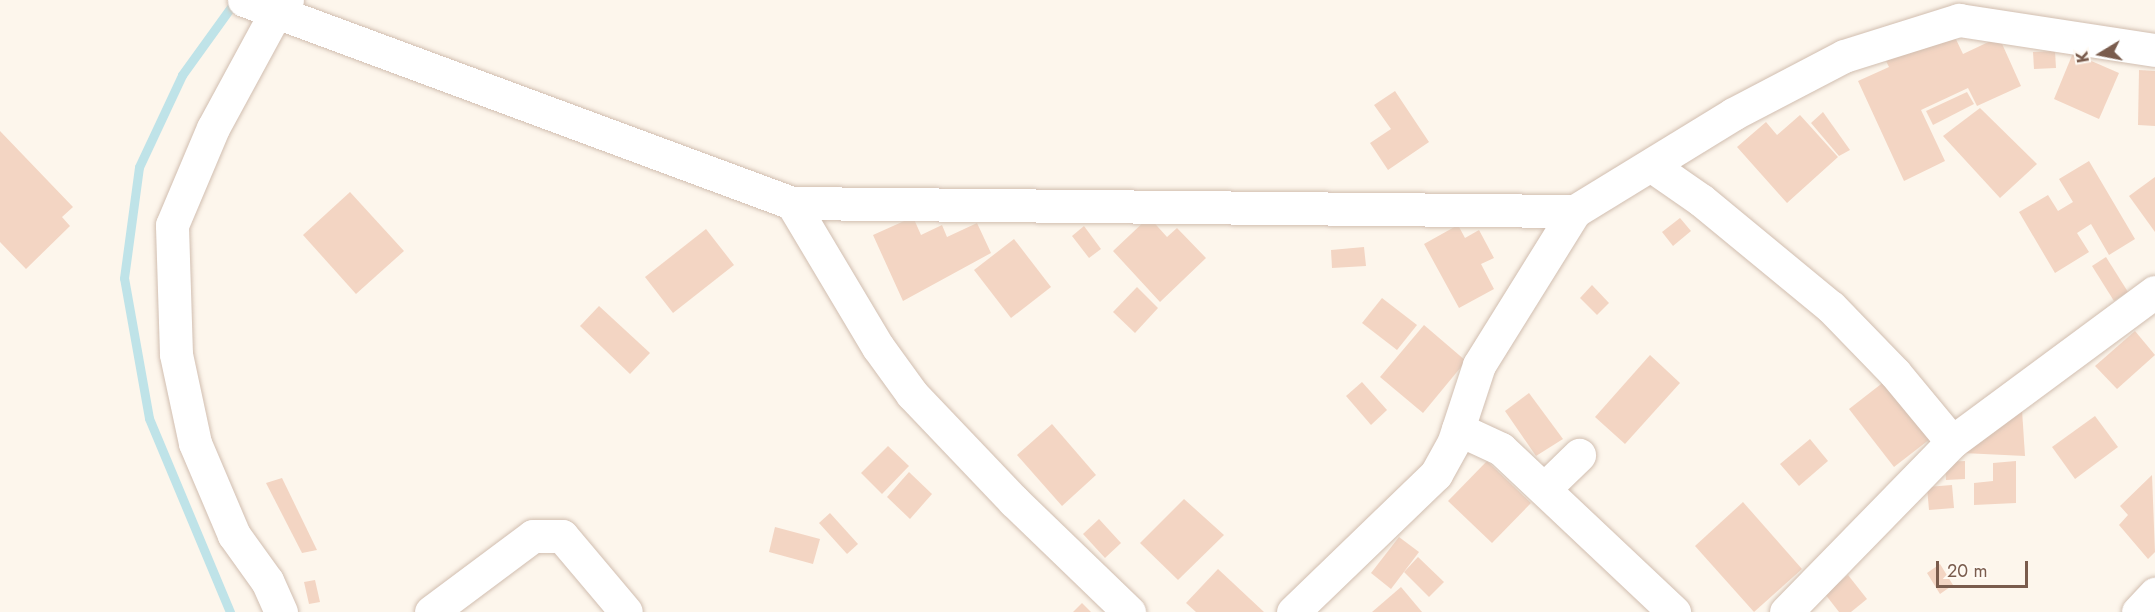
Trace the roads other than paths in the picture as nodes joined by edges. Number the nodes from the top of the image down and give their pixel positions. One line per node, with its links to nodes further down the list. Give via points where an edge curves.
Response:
1 (244, 0): 2 (street)
2 (282, 6): 5 (street); 13 (street, via 213,128 172,225 176,354 195,443 234,535 267,581)
3 (2155, 50): 4 (street, via 1959,20 1844,56 1733,114)
4 (1652, 166): 6 (street); 9 (street, via 1701,200 1831,308 1895,373)
5 (792, 203): 6 (street); 16 (street, via 878,347 912,394 1014,501)
6 (1575, 211): 8 (street, via 1479,365)
7 (2155, 292): 9 (street)
8 (1458, 429): 11 (street, via 1501,450); 17 (street, via 1436,474)
9 (1952, 442): 19 (street)
10 (1579, 455): 11 (street)
11 (1544, 489): 18 (street)
12 (2155, 594): 20 (street)
13 (281, 612)
14 (431, 612): 15 (street, via 533,536 562,536)
15 (626, 612)
16 (1129, 612)
17 (1293, 612)
18 (1674, 612)
19 (1786, 612)
20 (2138, 612)

